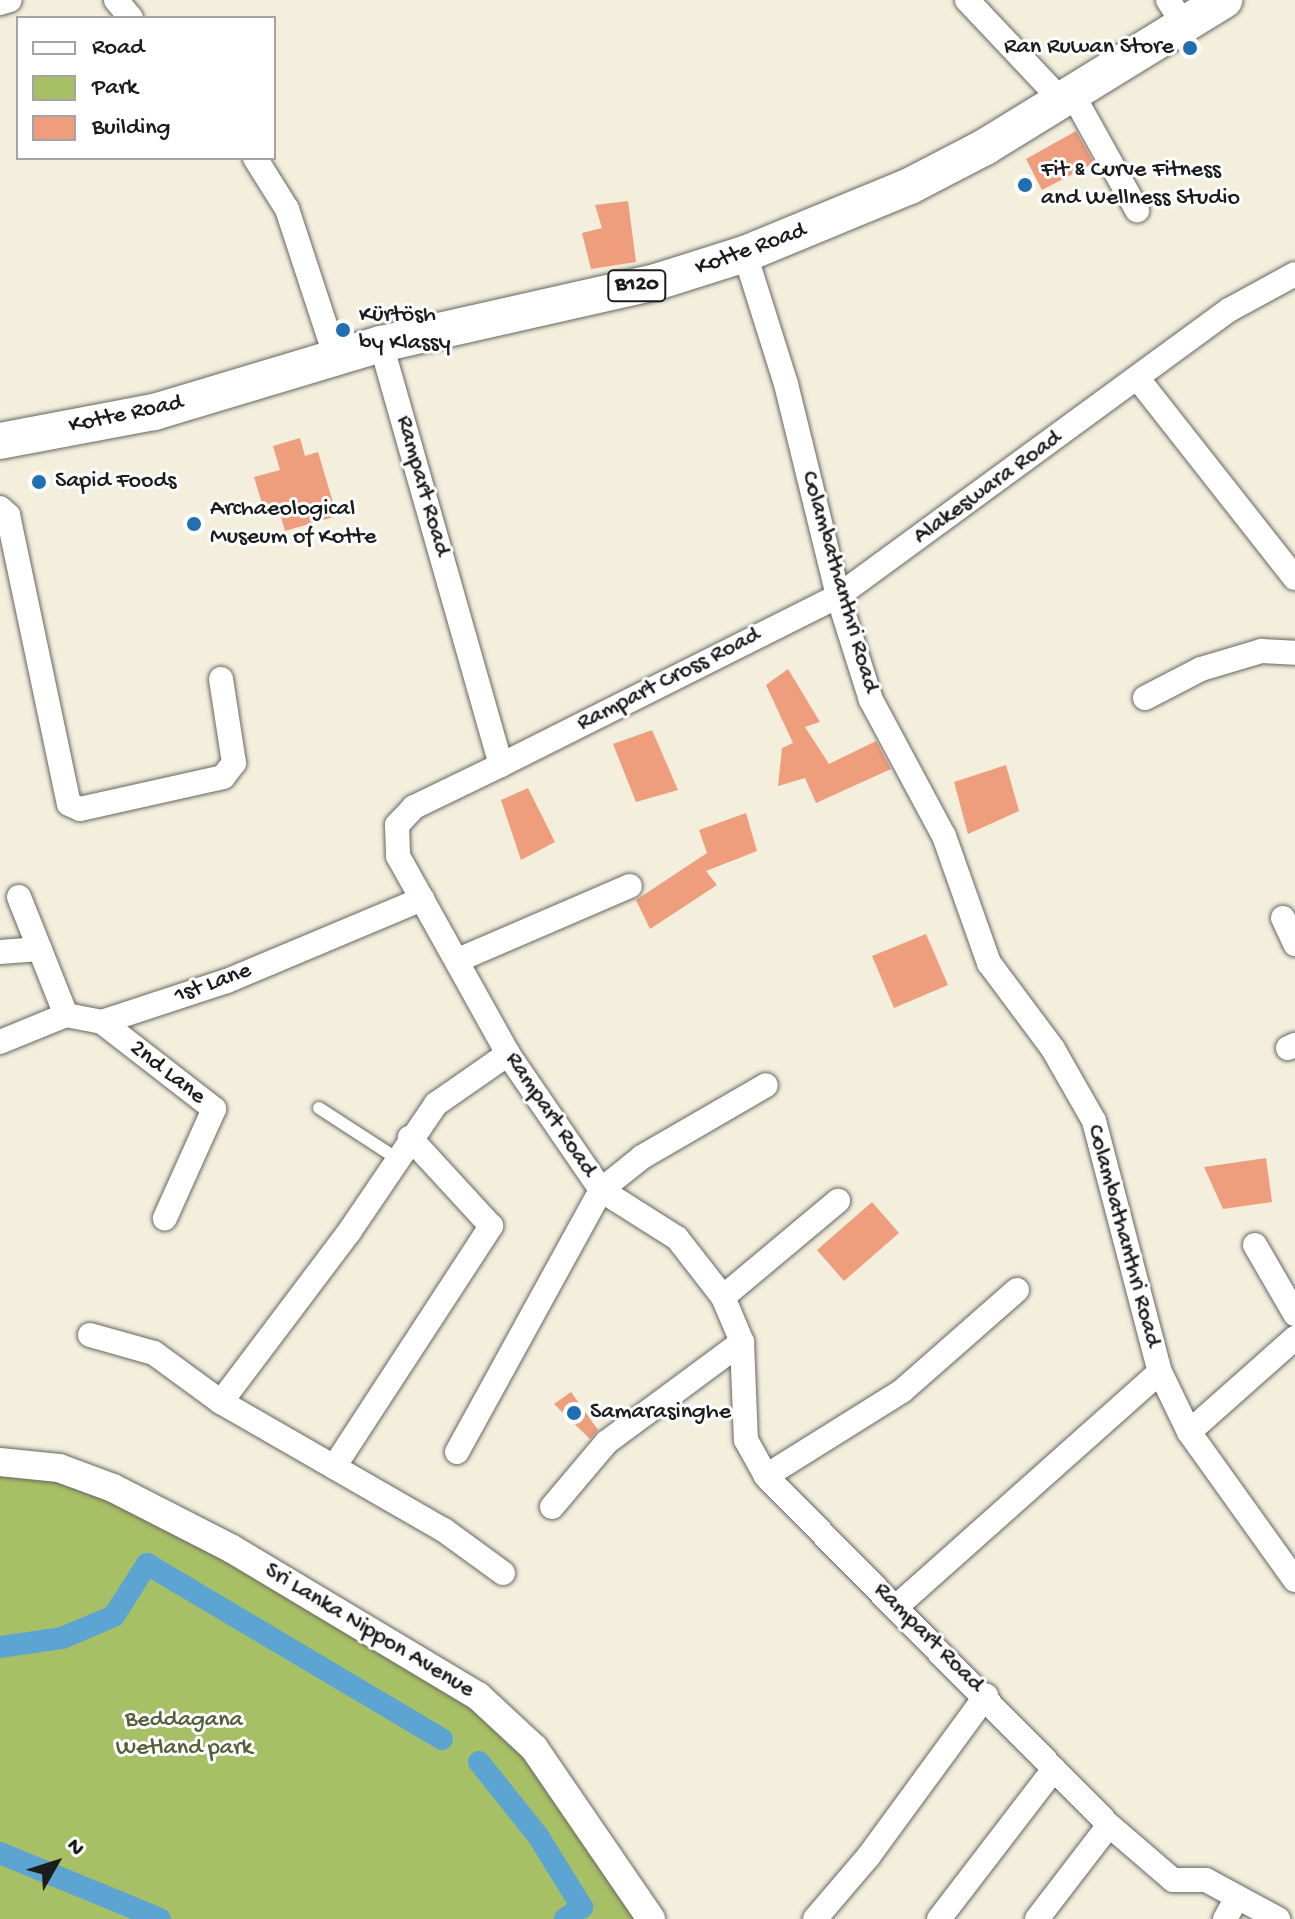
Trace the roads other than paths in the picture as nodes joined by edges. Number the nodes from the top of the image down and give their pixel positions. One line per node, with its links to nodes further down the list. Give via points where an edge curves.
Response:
1 (10, 0): 5 (street)
2 (116, 0): 7 (street)
3 (967, 0): 8 (street)
4 (1224, 0): 6 (main road, Kotte Road / B120)
5 (0, 3)
6 (1176, 12): 8 (main road, Kotte Road / B120)
7 (129, 16)
8 (1068, 98): 10 (street); 11 (main road, Kotte Road / B120, via 910,186)
9 (256, 160): 14 (street, via 287,209)
10 (1137, 210)
11 (745, 254): 13 (main road, Kotte Road / B120, via 656,282); 19 (street, Colambathanthri Road, via 786,384)
12 (1295, 274): 15 (street, Alakeswara Road, via 1229,310)
13 (381, 344): 14 (main road, Kotte Road / B120); 23 (street, Rampart Road)
14 (336, 358): 16 (main road, Kotte Road / B120, via 154,412)
15 (1139, 380): 18 (street); 19 (street, Alakeswara Road)
16 (0, 441)
17 (0, 508): 21 (street, via 8,515 69,804 80,809 223,777 234,763)
18 (1295, 578)
19 (838, 596): 23 (street, Rampart Cross Road); 50 (street, Colambathanthri Road, via 871,700 944,836 989,963 1053,1049 1094,1121)
20 (1295, 653): 22 (street, via 1261,651 1201,669)
21 (221, 679)
22 (1145, 698)
23 (501, 765): 26 (street, Rampart Road, via 414,807 397,825 398,856)
24 (630, 886): 31 (street)
25 (19, 897): 29 (street)
26 (422, 899): 31 (street, Rampart Road); 33 (street, 1st Lane, via 227,981)
27 (1283, 918): 28 (street)
28 (1295, 944)
29 (40, 949): 30 (street); 32 (street)
30 (0, 952)
31 (458, 960): 35 (street, Rampart Road)
32 (66, 1015): 33 (street, 1st Lane); 34 (street)
33 (102, 1022): 42 (street, 2nd Lane, via 214,1109)
34 (0, 1042)
35 (508, 1054): 38 (street, via 436,1104); 40 (street, Rampart Road)
36 (766, 1085): 40 (street, via 642,1157)
37 (319, 1108): 39 (lane)
38 (410, 1138): 39 (street); 55 (street, via 491,1226)
39 (396, 1158): 51 (street, via 349,1232)
40 (601, 1190): 45 (street, Rampart Road, via 677,1238); 53 (street)
41 (838, 1201): 45 (street)
42 (165, 1218)
43 (1255, 1245): 46 (street)
44 (1017, 1290): 56 (street, via 902,1391)
45 (723, 1297): 49 (street, Rampart Road)
46 (1295, 1314)
47 (90, 1335): 51 (street, via 154,1353)
48 (1295, 1338): 52 (street)
49 (742, 1342): 56 (street, Rampart Road, via 746,1440); 57 (street, via 607,1442)
50 (1160, 1372): 52 (street, Colambathanthri Road); 60 (street)
51 (221, 1402): 55 (street)
52 (1189, 1432): 59 (street, Colambathanthri Road)
53 (457, 1452)
54 (0, 1462): 65 (street, Sri Lanka Nippon Avenue, via 59,1468 113,1488 232,1549 478,1696 534,1748)
55 (334, 1467): 58 (street, via 444,1530)
56 (766, 1476): 60 (street, Rampart Road)
57 (552, 1507)
58 (503, 1573)
59 (1295, 1580)
60 (896, 1607): 61 (street, Rampart Road)
61 (986, 1696): 62 (street, Rampart Road); 66 (street, via 868,1857)
62 (1054, 1769): 63 (street, Rampart Road); 67 (street)
63 (1109, 1825): 64 (street, Rampart Road, via 1173,1880 1206,1880); 68 (street)
64 (1237, 1897): 69 (street); 70 (street, Rampart Road)
65 (651, 1919)
66 (815, 1919)
67 (939, 1919)
68 (1037, 1919)
69 (1225, 1919)
70 (1278, 1919)

